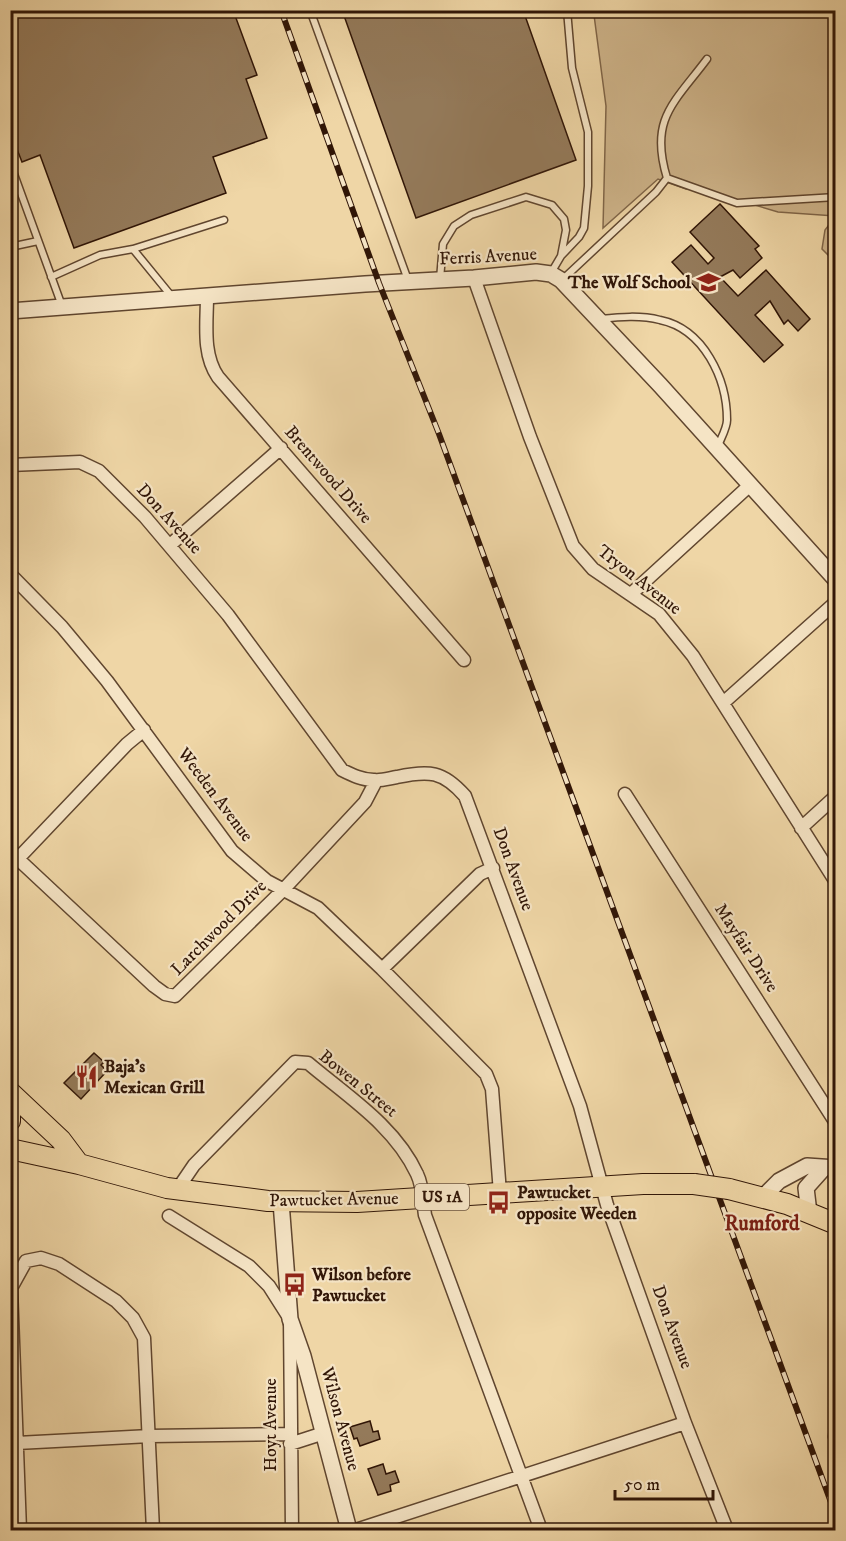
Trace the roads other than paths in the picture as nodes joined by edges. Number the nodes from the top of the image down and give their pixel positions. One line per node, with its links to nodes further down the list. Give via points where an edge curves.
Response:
1 (310, 10): 16 (lane)
2 (567, 10): 11 (lane, via 572,68 588,132 589,175 584,228)
3 (707, 59): 5 (lane, via 664,117 660,143)
4 (10, 163): 8 (lane)
5 (667, 178): 6 (lane, via 736,203); 13 (lane, via 656,192)
6 (836, 197)
7 (224, 220): 10 (lane)
8 (38, 241): 9 (lane); 12 (lane)
9 (10, 247)
10 (133, 249): 12 (lane, via 100,255); 18 (lane)
11 (561, 256): 13 (lane); 15 (lane, via 566,230 559,211 543,201 519,198 471,215 454,226 443,244)
12 (51, 277): 19 (lane)
13 (556, 277): 14 (street, Ferris Avenue, via 536,272); 21 (street)
14 (474, 278): 15 (street, Ferris Avenue); 29 (street, Tryon Avenue, via 573,546 593,569)
15 (440, 280): 16 (street, Ferris Avenue)
16 (408, 281): 17 (street, Ferris Avenue)
17 (207, 296): 18 (street, Ferris Avenue); 22 (street, Brentwood Drive, via 210,365)
18 (173, 298): 19 (street, Ferris Avenue)
19 (62, 307): 20 (street, Ferris Avenue)
20 (10, 311)
21 (598, 319): 23 (street); 23 (lane, via 632,316 662,320 688,334 708,352 723,385 727,422)
22 (281, 448): 26 (street); 31 (street, Brentwood Drive)
23 (717, 449): 25 (street)
24 (10, 465): 26 (street, Don Avenue, via 89,465 146,517)
25 (749, 486): 28 (street); 29 (street)
26 (170, 545): 34 (street, Don Avenue, via 228,615 331,758 357,778)
27 (10, 574): 33 (street, Weeden Avenue, via 62,627)
28 (836, 580)
29 (631, 594): 32 (street, Tryon Avenue, via 673,629)
30 (836, 602): 32 (street)
31 (464, 660)
32 (723, 703): 37 (street, Tryon Avenue)
33 (144, 730): 38 (street); 41 (street, Weeden Avenue, via 232,851)
34 (376, 781): 39 (street, Don Avenue, via 420,772 440,775 455,784 473,812); 41 (street, Larchwood Drive, via 365,802)
35 (625, 794): 46 (street, Mayfair Drive)
36 (836, 796): 37 (street)
37 (801, 828): 40 (street, Tryon Avenue)
38 (14, 863): 41 (street, Larchwood Drive, via 154,986 176,996)
39 (493, 868): 42 (street, via 480,874); 50 (street, Don Avenue, via 580,1106)
40 (836, 882)
41 (283, 890): 42 (street, Weeden Avenue, via 318,908)
42 (382, 969): 52 (street, Weeden Avenue, via 486,1074 492,1089)
43 (10, 1092): 48 (main road, via 61,1140)
44 (10, 1106): 45 (main road)
45 (10, 1121)
46 (836, 1123)
47 (10, 1149): 48 (main road, Pawtucket Avenue)
48 (79, 1164): 51 (main road, Pawtucket Avenue / US 1A)
49 (830, 1169): 53 (street, via 807,1166 793,1172); 56 (street, via 806,1188)
50 (604, 1186): 52 (main road, Pawtucket Avenue / US 1A); 53 (main road, Pawtucket Avenue / US 1A, bridge, via 694,1185); 60 (street, Don Avenue, via 607,1205)
51 (177, 1190): 54 (street, Bowen Street, via 194,1165 295,1062 308,1063 381,1123 404,1150 418,1176); 55 (main road, Pawtucket Avenue / US 1A)
52 (500, 1193): 54 (main road, Pawtucket Avenue / US 1A)
53 (763, 1197): 56 (main road, Pawtucket Avenue / US 1A)
54 (423, 1198): 55 (main road, Pawtucket Avenue / US 1A); 65 (street, via 425,1215)
55 (281, 1202): 59 (street, Hoyt Avenue)
56 (809, 1213): 58 (main road, Pawtucket Avenue / US 1A)
57 (168, 1216): 59 (street, via 249,1266 269,1286)
58 (836, 1224)
59 (290, 1319): 61 (street, Wilson Avenue); 63 (street, Hoyt Avenue)
60 (685, 1423): 65 (street); 72 (street, Don Avenue)
61 (324, 1433): 63 (street); 69 (street, Wilson Avenue)
62 (150, 1436): 63 (street); 64 (street); 64 (street, via 144,1338 134,1318 116,1301 59,1264 41,1258 26,1261 11,1288); 67 (street)
63 (290, 1439): 68 (street, Hoyt Avenue)
64 (17, 1443): 66 (street)
65 (522, 1477): 70 (street); 71 (street)
66 (20, 1530)
67 (153, 1530)
68 (292, 1530)
69 (349, 1530)
70 (356, 1530)
71 (541, 1530)
72 (727, 1530)

